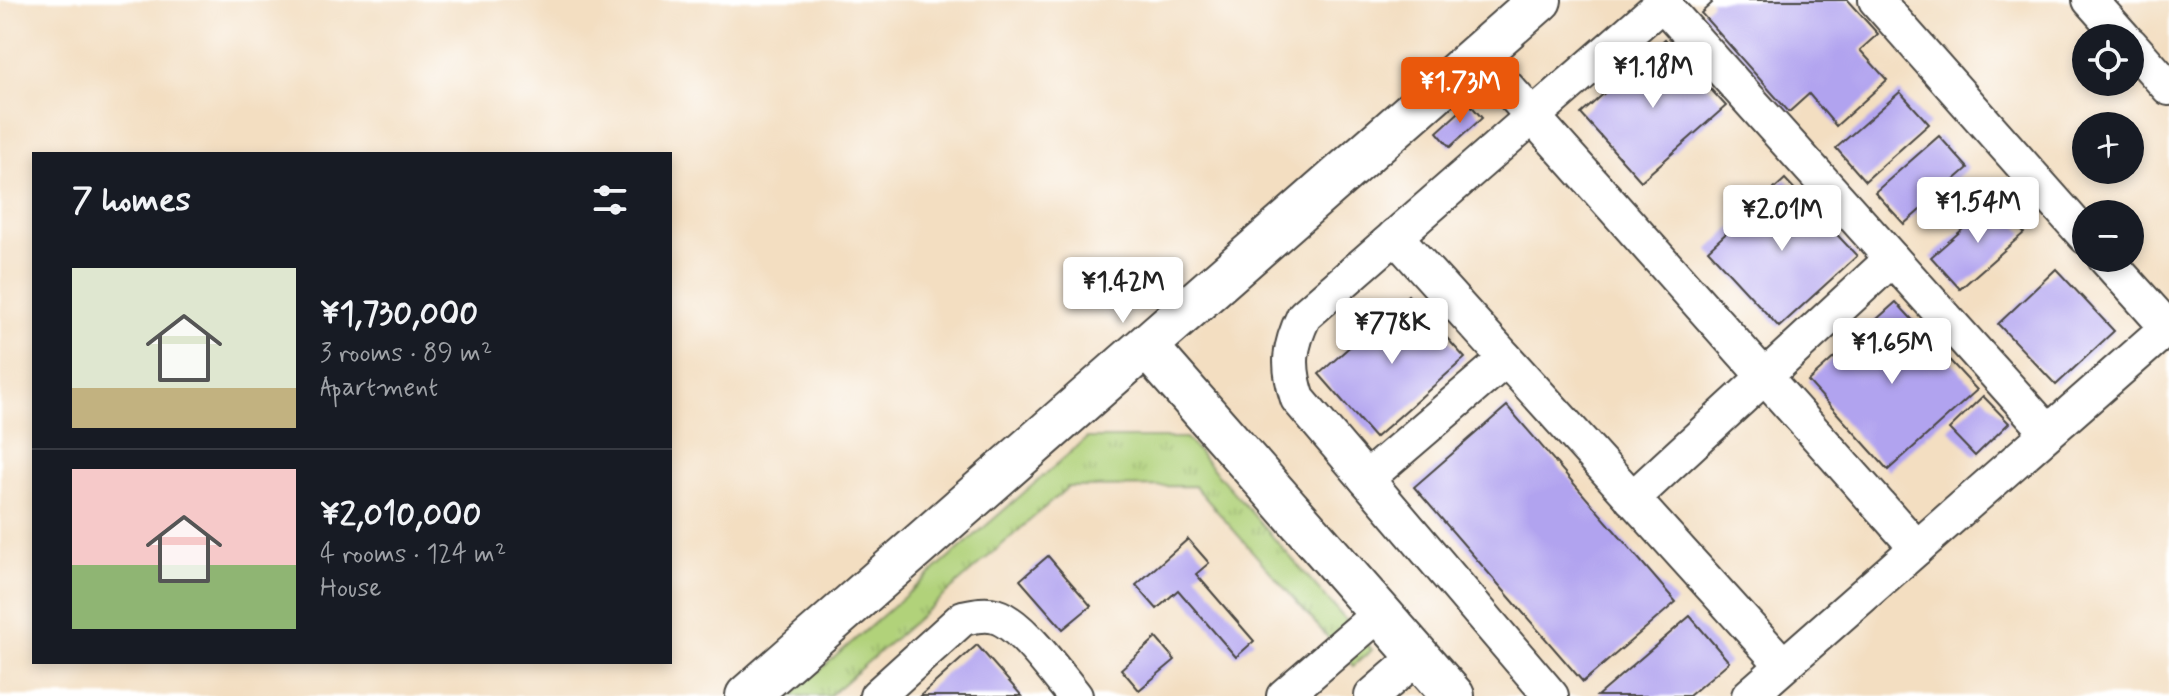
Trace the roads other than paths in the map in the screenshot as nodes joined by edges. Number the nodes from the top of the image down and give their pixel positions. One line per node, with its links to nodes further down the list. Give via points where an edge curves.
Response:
1 (1540, 0): 6 (main road)
2 (1876, 0): 10 (lane)
3 (2090, 0): 5 (lane)
4 (1664, 2): 9 (lane); 12 (lane)
5 (2111, 24)
6 (1478, 55): 9 (lane); 15 (main road)
7 (2144, 60): 8 (lane)
8 (2169, 88)
9 (1533, 117): 11 (lane); 17 (lane)
10 (2072, 221)
11 (1395, 236): 16 (lane); 19 (lane, via 1304,316 1290,345 1289,373 1298,399)
12 (1892, 259): 17 (lane); 18 (lane)
13 (2118, 272): 14 (lane)
14 (2168, 326): 18 (lane)
15 (1147, 347): 22 (main road); 25 (main road)
16 (1506, 359): 19 (lane); 20 (lane)
17 (1764, 377): 20 (lane); 21 (lane)
18 (2048, 432): 21 (lane)
19 (1366, 479): 31 (lane)
20 (1632, 499): 24 (lane)
21 (1917, 548): 24 (lane)
22 (1380, 613): 23 (main road); 28 (lane)
23 (1418, 656): 29 (lane); 30 (main road)
24 (1783, 665): 32 (lane)
25 (747, 696)
26 (877, 696): 27 (lane, via 963,618 980,615 1013,626)
27 (1075, 696)
28 (1284, 696)
29 (1372, 696)
30 (1453, 696)
31 (1551, 696)
32 (1749, 696)

